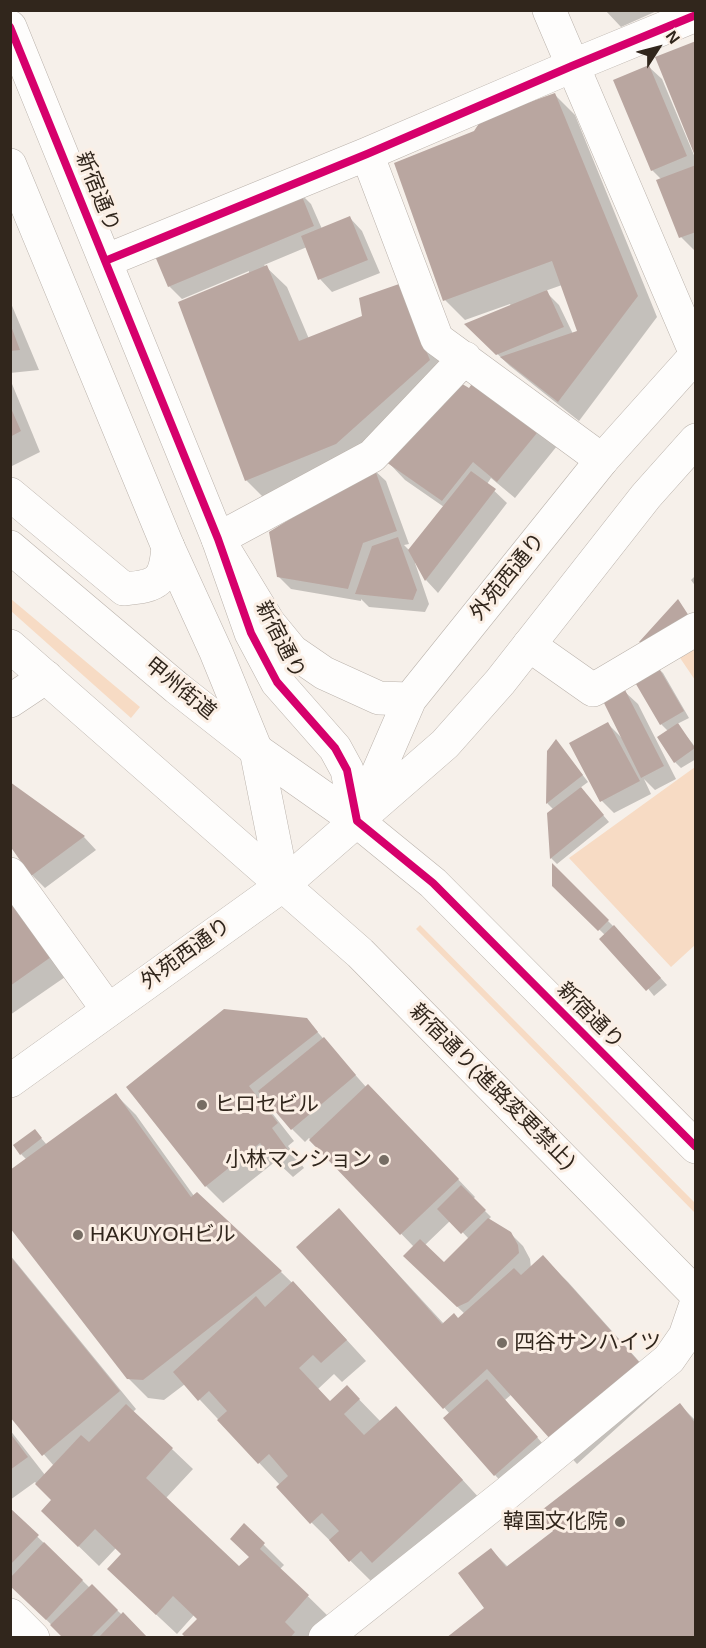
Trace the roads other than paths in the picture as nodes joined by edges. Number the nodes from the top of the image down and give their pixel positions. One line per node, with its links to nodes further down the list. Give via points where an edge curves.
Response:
1 (33, 10): 4 (main road)
2 (549, 10): 6 (main road)
3 (696, 15): 6 (main road)
4 (10, 20)
5 (10, 27): 9 (main road, 新宿通り)
6 (572, 66): 7 (main road); 10 (main road)
7 (368, 154): 9 (main road); 11 (main road, via 437,339)
8 (10, 165): 17 (main road)
9 (105, 261): 15 (main road, 新宿通り)
10 (696, 354): 13 (main road, 外苑西通り)
11 (465, 358): 13 (main road); 15 (main road, via 372,456)
12 (696, 440): 19 (main road, 外苑西通り, via 646,496)
13 (602, 460): 22 (main road, 外苑西通り)
14 (10, 494): 17 (main road, via 124,589 148,586 158,580 166,566)
15 (218, 539): 22 (main road, via 269,623 292,651 324,673 379,698); 25 (main road, 新宿通り, via 251,633 277,682 335,748 347,770)
16 (10, 547): 24 (main road, 甲州街道)
17 (168, 547): 24 (main road)
18 (696, 629): 19 (main road, via 593,690)
19 (529, 645): 25 (main road, 外苑西通り, via 445,744)
20 (10, 646): 21 (main road)
21 (46, 677): 23 (main road); 27 (main road)
22 (410, 699): 25 (main road, 外苑西通り)
23 (10, 701)
24 (256, 750): 25 (main road, 甲州街道); 27 (main road)
25 (357, 821): 27 (main road, 外苑西通り); 30 (main road, 新宿通り, via 433,883)
26 (10, 874): 28 (main road)
27 (283, 885): 28 (main road, 外苑西通り); 31 (main road, 新宿通り(進路変更禁止), via 360,953)
28 (108, 1010): 29 (main road, 外苑西通り)
29 (10, 1080)
30 (696, 1147)
31 (696, 1294)
32 (696, 1304): 35 (main road, via 685,1336 669,1359)
33 (10, 1615): 34 (main road)
34 (33, 1638)
35 (325, 1638)

